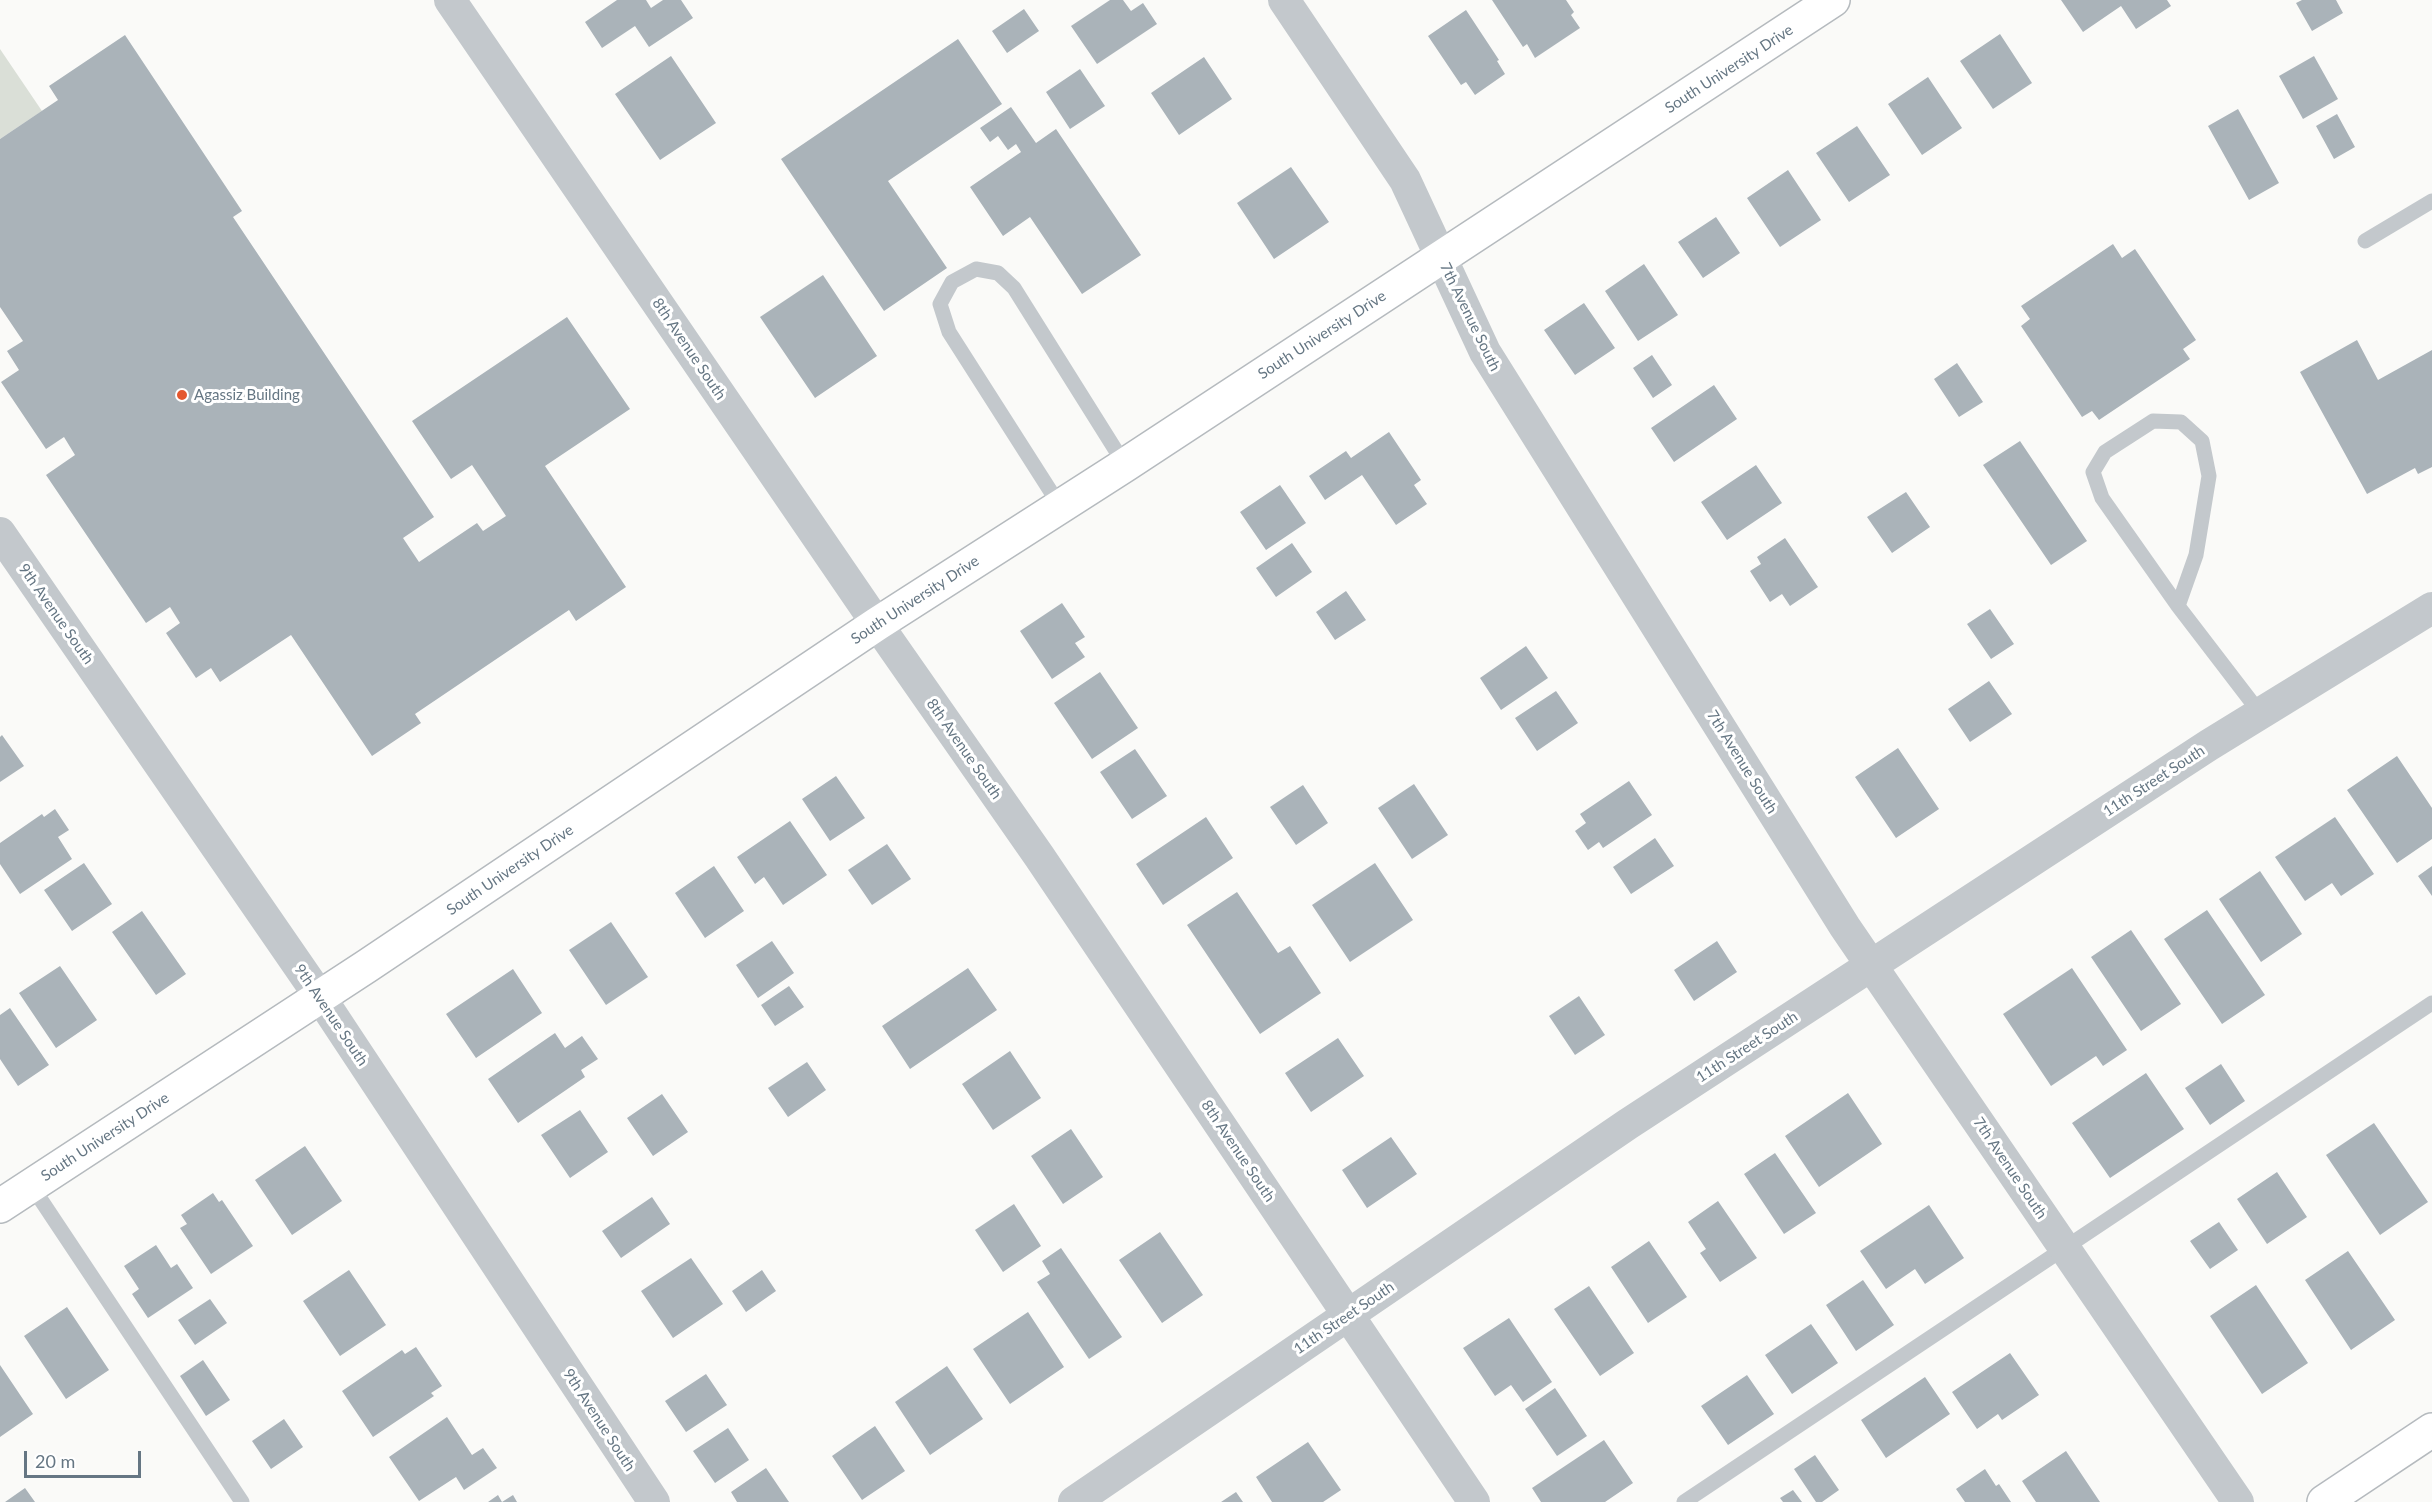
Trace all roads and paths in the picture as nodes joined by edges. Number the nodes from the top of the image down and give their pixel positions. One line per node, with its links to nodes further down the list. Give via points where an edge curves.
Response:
1 (450, 0): 12 (street, 8th Avenue South)
2 (1284, 0): 6 (street, 7th Avenue South, via 1406,180)
3 (1833, 0): 6 (main road, South University Drive)
4 (2432, 201): 5 (lane)
5 (2366, 241)
6 (1441, 257): 7 (main road, South University Drive); 14 (street, 7th Avenue South, via 1485,352)
7 (1125, 465): 8 (main road, South University Drive); 8 (lane, via 1014,288 998,273 976,269 952,282 940,304 949,332)
8 (1060, 506): 12 (main road, South University Drive)
9 (0, 533): 15 (street, 9th Avenue South)
10 (2178, 606): 10 (lane, via 2196,555 2209,476 2202,441 2181,422 2153,421 2105,452 2094,472 2102,498); 13 (lane)
11 (2432, 608): 13 (street, 11th Street South)
12 (877, 624): 15 (main road, South University Drive); 20 (street, 8th Avenue South, via 1046,866)
13 (2260, 713): 14 (street, 11th Street South)
14 (1872, 966): 19 (street, 7th Avenue South); 20 (street, 11th Street South, via 1628,1124)
15 (320, 997): 17 (main road, South University Drive); 23 (street, 9th Avenue South)
16 (2432, 1003): 19 (lane)
17 (31, 1185): 18 (main road, South University Drive); 22 (lane)
18 (0, 1206)
19 (2065, 1249): 26 (lane); 27 (street, 7th Avenue South)
20 (1348, 1316): 24 (street, 11th Street South); 25 (street, 8th Avenue South)
21 (2432, 1430): 28 (main road)
22 (242, 1502)
23 (654, 1502)
24 (1074, 1502)
25 (1474, 1502)
26 (1684, 1502)
27 (2238, 1502)
28 (2324, 1502)

